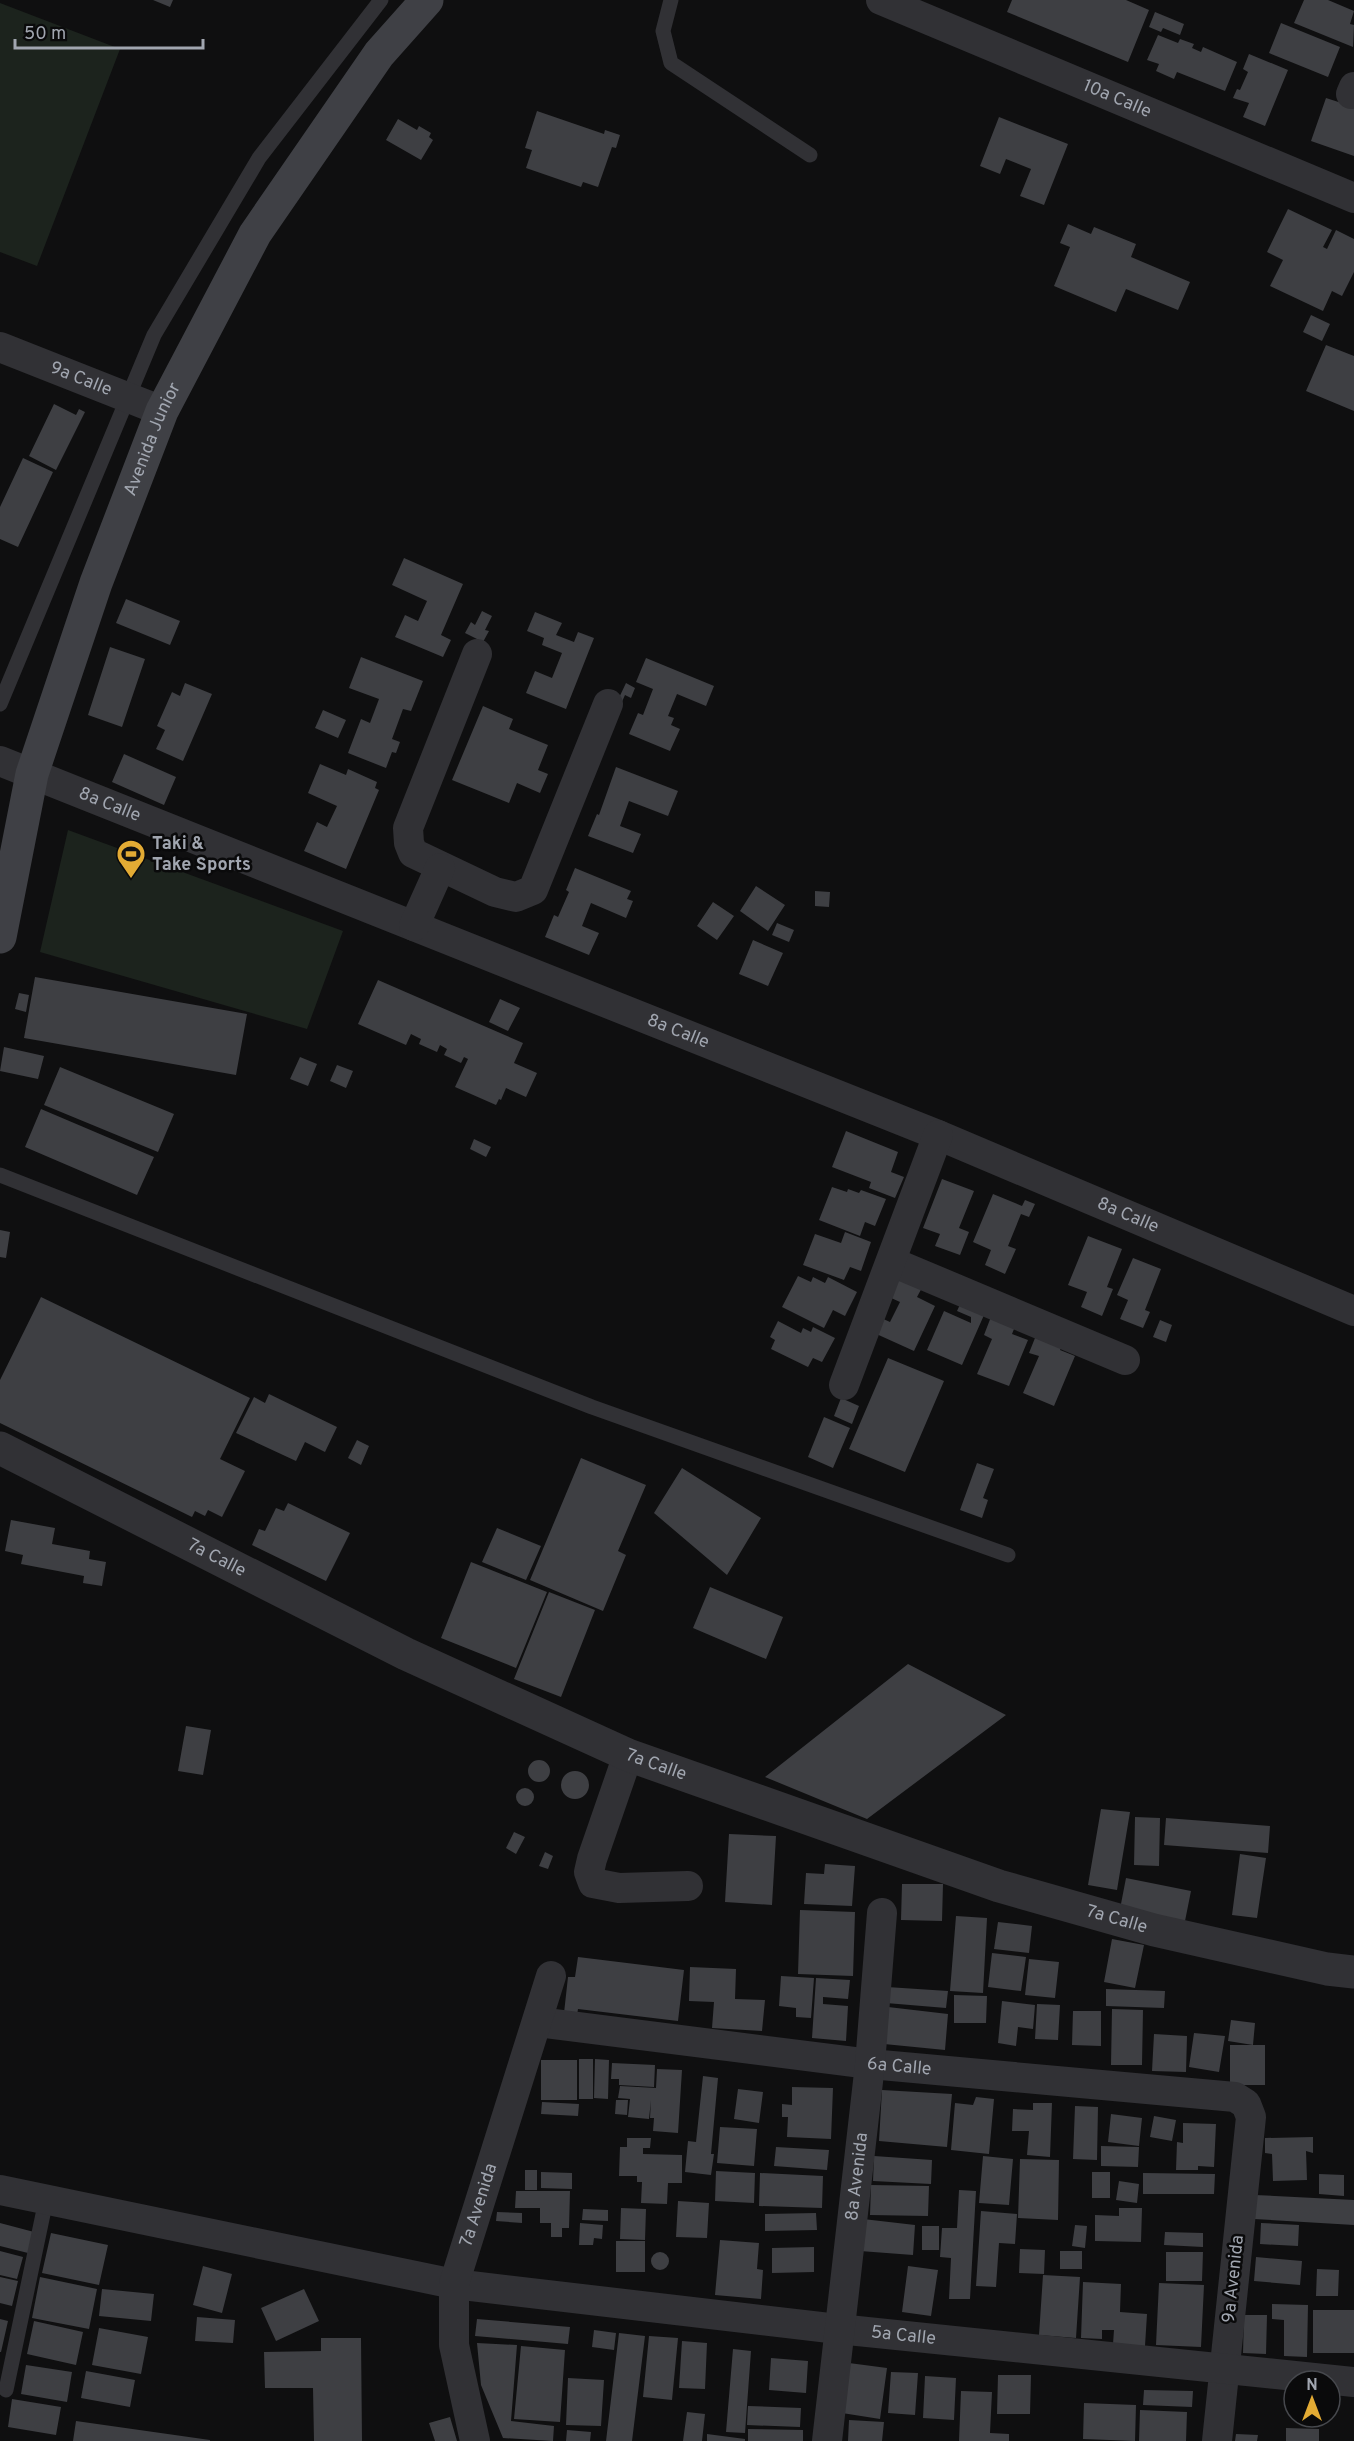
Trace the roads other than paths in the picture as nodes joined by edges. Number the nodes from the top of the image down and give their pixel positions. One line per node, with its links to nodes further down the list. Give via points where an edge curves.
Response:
1 (381, 0): 8 (lane, via 259,158 154,334)
2 (427, 0): 9 (main road, Avenida Junior, via 380,54 255,234)
3 (671, 0): 5 (lane, via 663,31 671,63)
4 (881, 0): 6 (street, 10a Calle)
5 (810, 155)
6 (1354, 198)
7 (0, 346): 8 (street, 9a Calle)
8 (127, 396): 9 (street, 9a Calle); 11 (lane)
9 (162, 411): 14 (main road, Avenida Junior, via 96,583)
10 (477, 654): 15 (street, via 408,828 413,853)
11 (0, 704)
12 (608, 704): 15 (street, via 533,890 516,897)
13 (0, 761): 14 (street, 8a Calle)
14 (32, 774): 16 (street, 8a Calle); 17 (main road, Avenida Junior)
15 (440, 868): 16 (street)
16 (414, 926): 18 (street, 8a Calle)
17 (0, 937)
18 (938, 1135): 20 (street); 21 (street, 8a Calle)
19 (0, 1175): 25 (lane, via 592,1407)
20 (892, 1262): 22 (street); 23 (street)
21 (1354, 1311)
22 (1125, 1360)
23 (844, 1385)
24 (0, 1448): 26 (street, 7a Calle, via 406,1654)
25 (1008, 1555)
26 (628, 1755): 27 (street, via 592,1859 589,1872 593,1883 619,1888); 29 (street, 7a Calle, via 999,1886 1154,1930)
27 (688, 1886)
28 (882, 1913): 32 (street, 8a Avenida)
29 (1354, 1972)
30 (551, 1976): 31 (street, 7a Avenida)
31 (538, 2022): 32 (street, 6a Calle); 36 (street, 7a Avenida)
32 (870, 2064): 33 (street, 6a Calle, via 1235,2097 1246,2104); 37 (street, 8a Avenida)
33 (1251, 2117): 38 (street, 9a Avenida)
34 (0, 2190): 35 (street, 5a Calle)
35 (46, 2200): 36 (street, 5a Calle); 40 (lane)
36 (454, 2284): 37 (street, 5a Calle); 41 (street, 7a Avenida, via 454,2345)
37 (838, 2329): 38 (street, 5a Calle); 42 (street, 8a Avenida)
38 (1225, 2369): 39 (street, 5a Calle); 43 (street, 9a Avenida)
39 (1354, 2382)
40 (6, 2390)
41 (475, 2441)
42 (827, 2441)
43 (1217, 2441)

